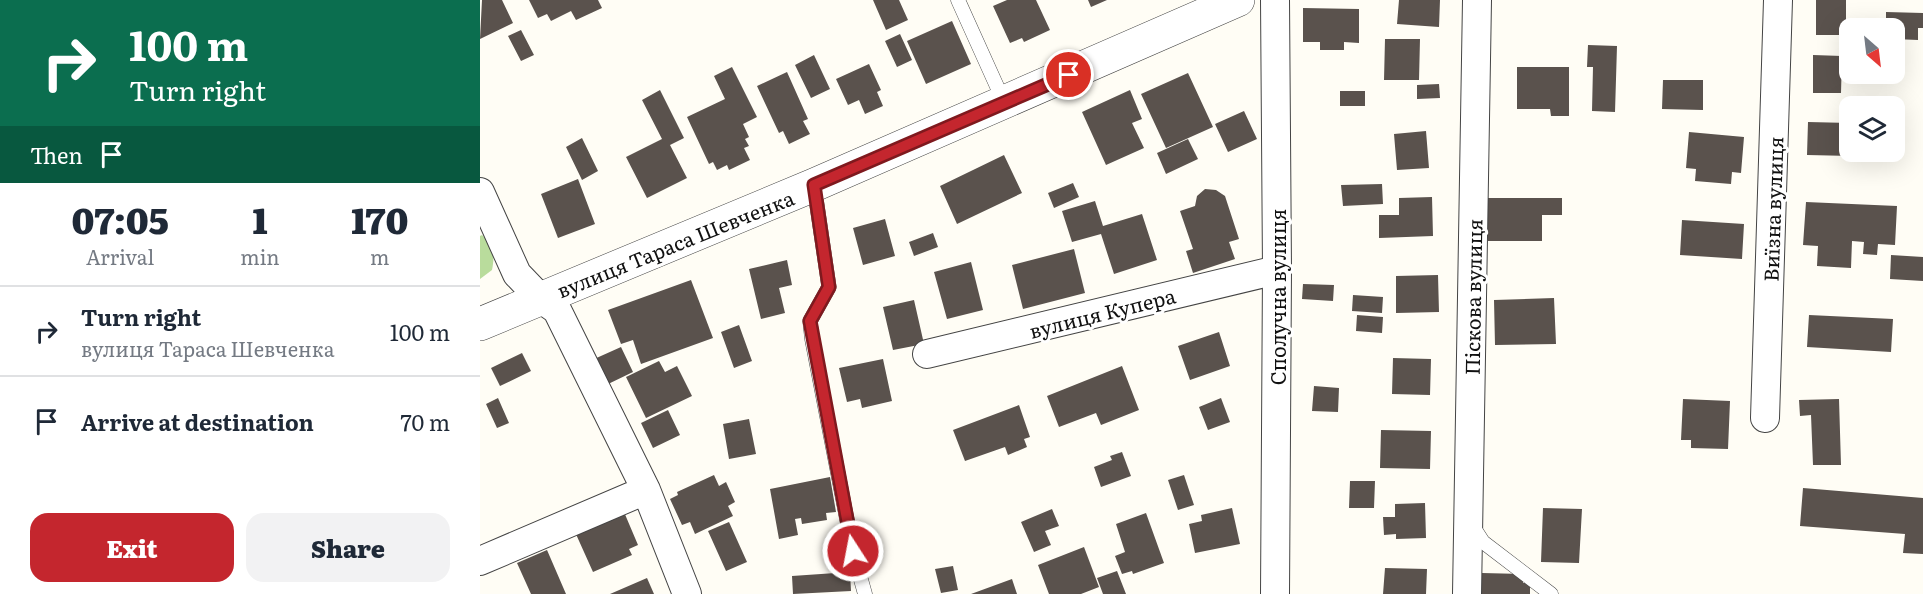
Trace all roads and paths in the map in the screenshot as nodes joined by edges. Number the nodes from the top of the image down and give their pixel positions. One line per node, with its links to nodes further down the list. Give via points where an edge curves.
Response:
1 (958, 0): 6 (lane)
2 (1238, 0): 6 (street, вулиця Тараса Шевченка)
3 (1275, 0): 9 (street, Сполучна вулиця)
4 (1478, 0): 15 (street, Піскова вулиця)
5 (1778, 0): 13 (street, Виїзна вулиця)
6 (1005, 103): 7 (street, вулиця Тараса Шевченка)
7 (814, 185): 10 (street, вулиця Тараса Шевченка); 18 (lane, via 829,287 810,321 812,339)
8 (480, 192): 10 (street, via 517,274)
9 (1277, 270): 12 (street, вулиця Купера); 19 (street, Сполучна вулиця)
10 (540, 298): 11 (street, вулиця Тараса Шевченка); 14 (street, вулиця Тараса Шевченка, via 557,310)
11 (480, 324)
12 (927, 354)
13 (1766, 418)
14 (646, 490): 16 (street); 17 (street, вулиця Тараса Шевченка)
15 (1468, 520): 20 (street, Піскова вулиця); 21 (lane, via 1483,542)
16 (480, 561)
17 (687, 594)
18 (865, 594)
19 (1274, 594)
20 (1467, 594)
21 (1551, 594)

